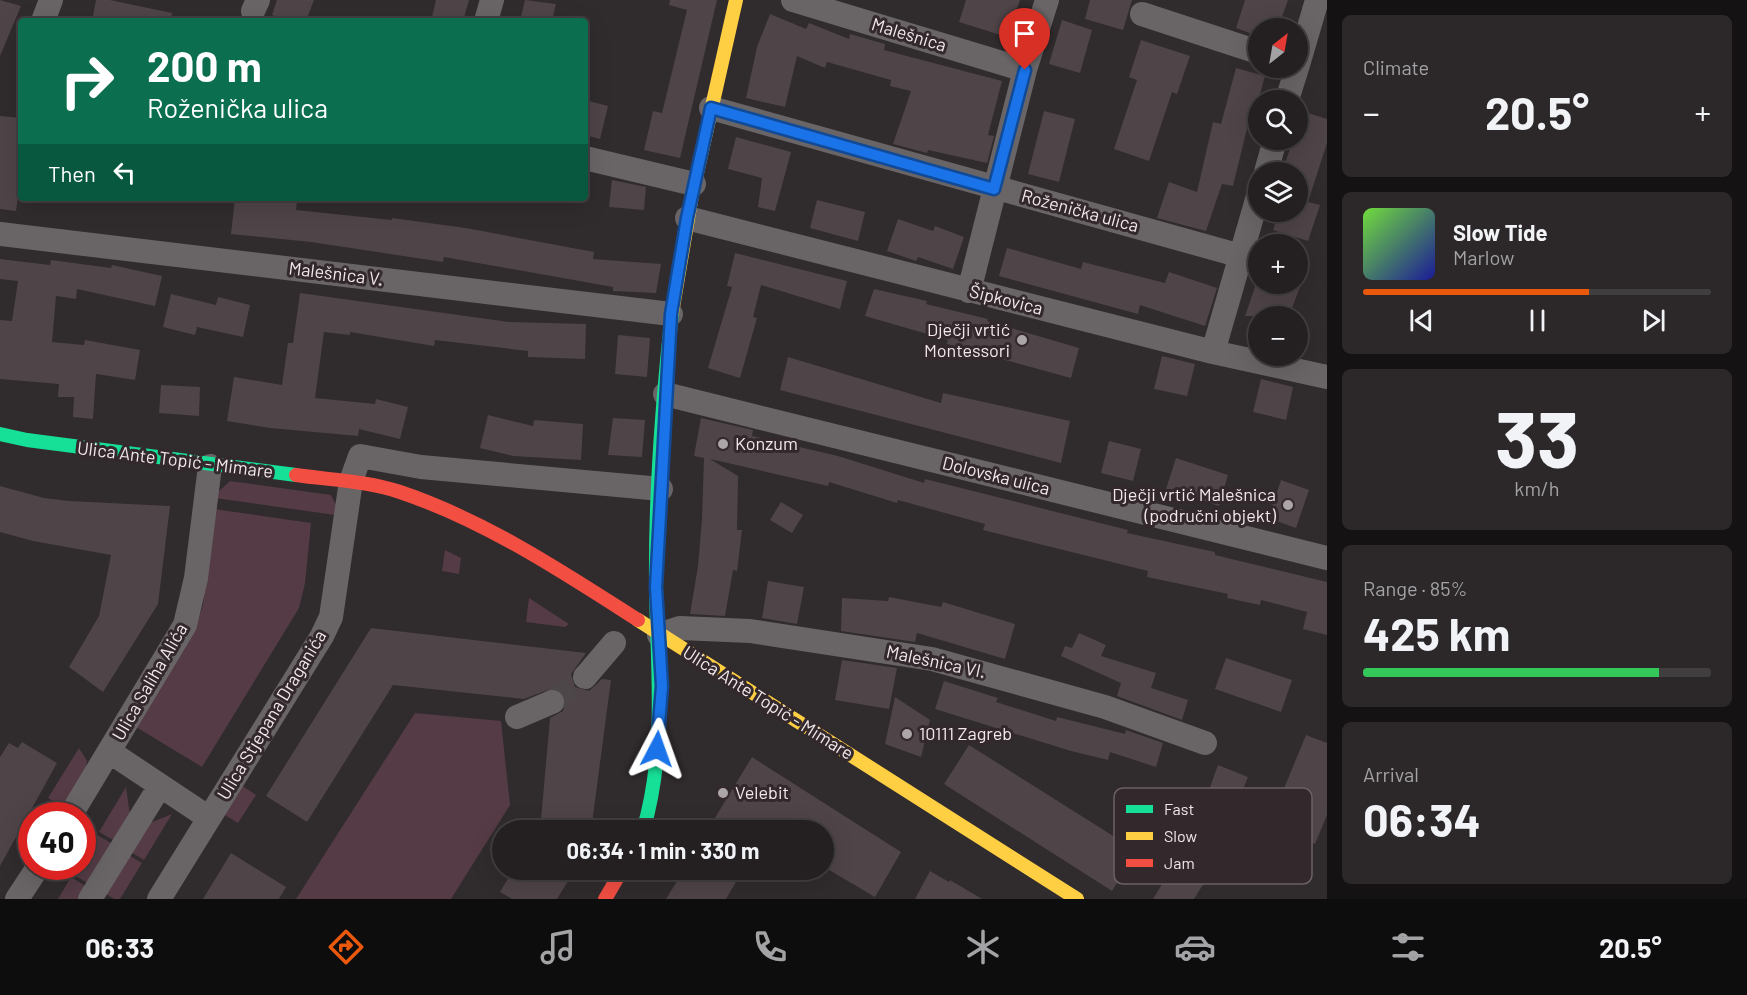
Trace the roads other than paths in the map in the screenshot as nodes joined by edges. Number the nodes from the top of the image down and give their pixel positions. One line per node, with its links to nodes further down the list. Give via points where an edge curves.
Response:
1 (51, 0): 8 (street)
2 (492, 0): 9 (street)
3 (736, 0): 13 (street)
4 (793, 0): 12 (street, Malešnica)
5 (1047, 0): 12 (street)
6 (1317, 0): 10 (street)
7 (1142, 14): 11 (street)
8 (44, 18)
9 (487, 18)
10 (1308, 30)
11 (1248, 49)
12 (1025, 70): 16 (street)
13 (711, 108): 15 (street); 16 (street, Roženička ulica)
14 (588, 159): 15 (street)
15 (694, 184): 17 (street)
16 (994, 189): 20 (street, Roženička ulica); 21 (street)
17 (687, 218): 21 (street, Šipkovica); 22 (street)
18 (1251, 222): 20 (street)
19 (0, 234): 22 (street, Malešnica V.)
20 (1241, 256): 23 (street)
21 (969, 291): 23 (street, Šipkovica)
22 (671, 314): 25 (street)
23 (1213, 352): 24 (street, Šipkovica)
24 (1327, 377)
25 (665, 394): 29 (street); 30 (street, Dolovska ulica)
26 (0, 434): 27 (street, Ulica Ante Topić - Mimare)
27 (210, 466): 28 (street, Ulica Ante Topić - Mimare); 37 (street, Ulica Saliha Alića, via 196,578 185,625)
28 (351, 482): 29 (street, via 360,456 421,467); 31 (street, Ulica Ante Topić - Mimare, via 400,492 504,538); 40 (street, Ulica Stjepana Draganića, via 331,617)
29 (661, 489): 31 (street, via 656,587)
30 (1327, 558)
31 (659, 635): 36 (street, Malešnica VI., via 680,628 750,631 932,659 1105,707); 41 (street, via 662,686 656,770); 44 (street, Ulica Ante Topić - Mimare)
32 (614, 643): 33 (street)
33 (585, 677)
34 (552, 702): 35 (street)
35 (517, 717)
36 (1205, 743)
37 (110, 752): 38 (street); 39 (street, Ulica Saliha Alića)
38 (160, 786): 40 (street); 46 (street)
39 (79, 802)
40 (209, 818): 47 (street, Ulica Stjepana Draganića)
41 (647, 820)
42 (29, 880): 45 (street)
43 (616, 880): 48 (street)
44 (1066, 896)
45 (17, 899)
46 (90, 899)
47 (159, 899)
48 (605, 899)

